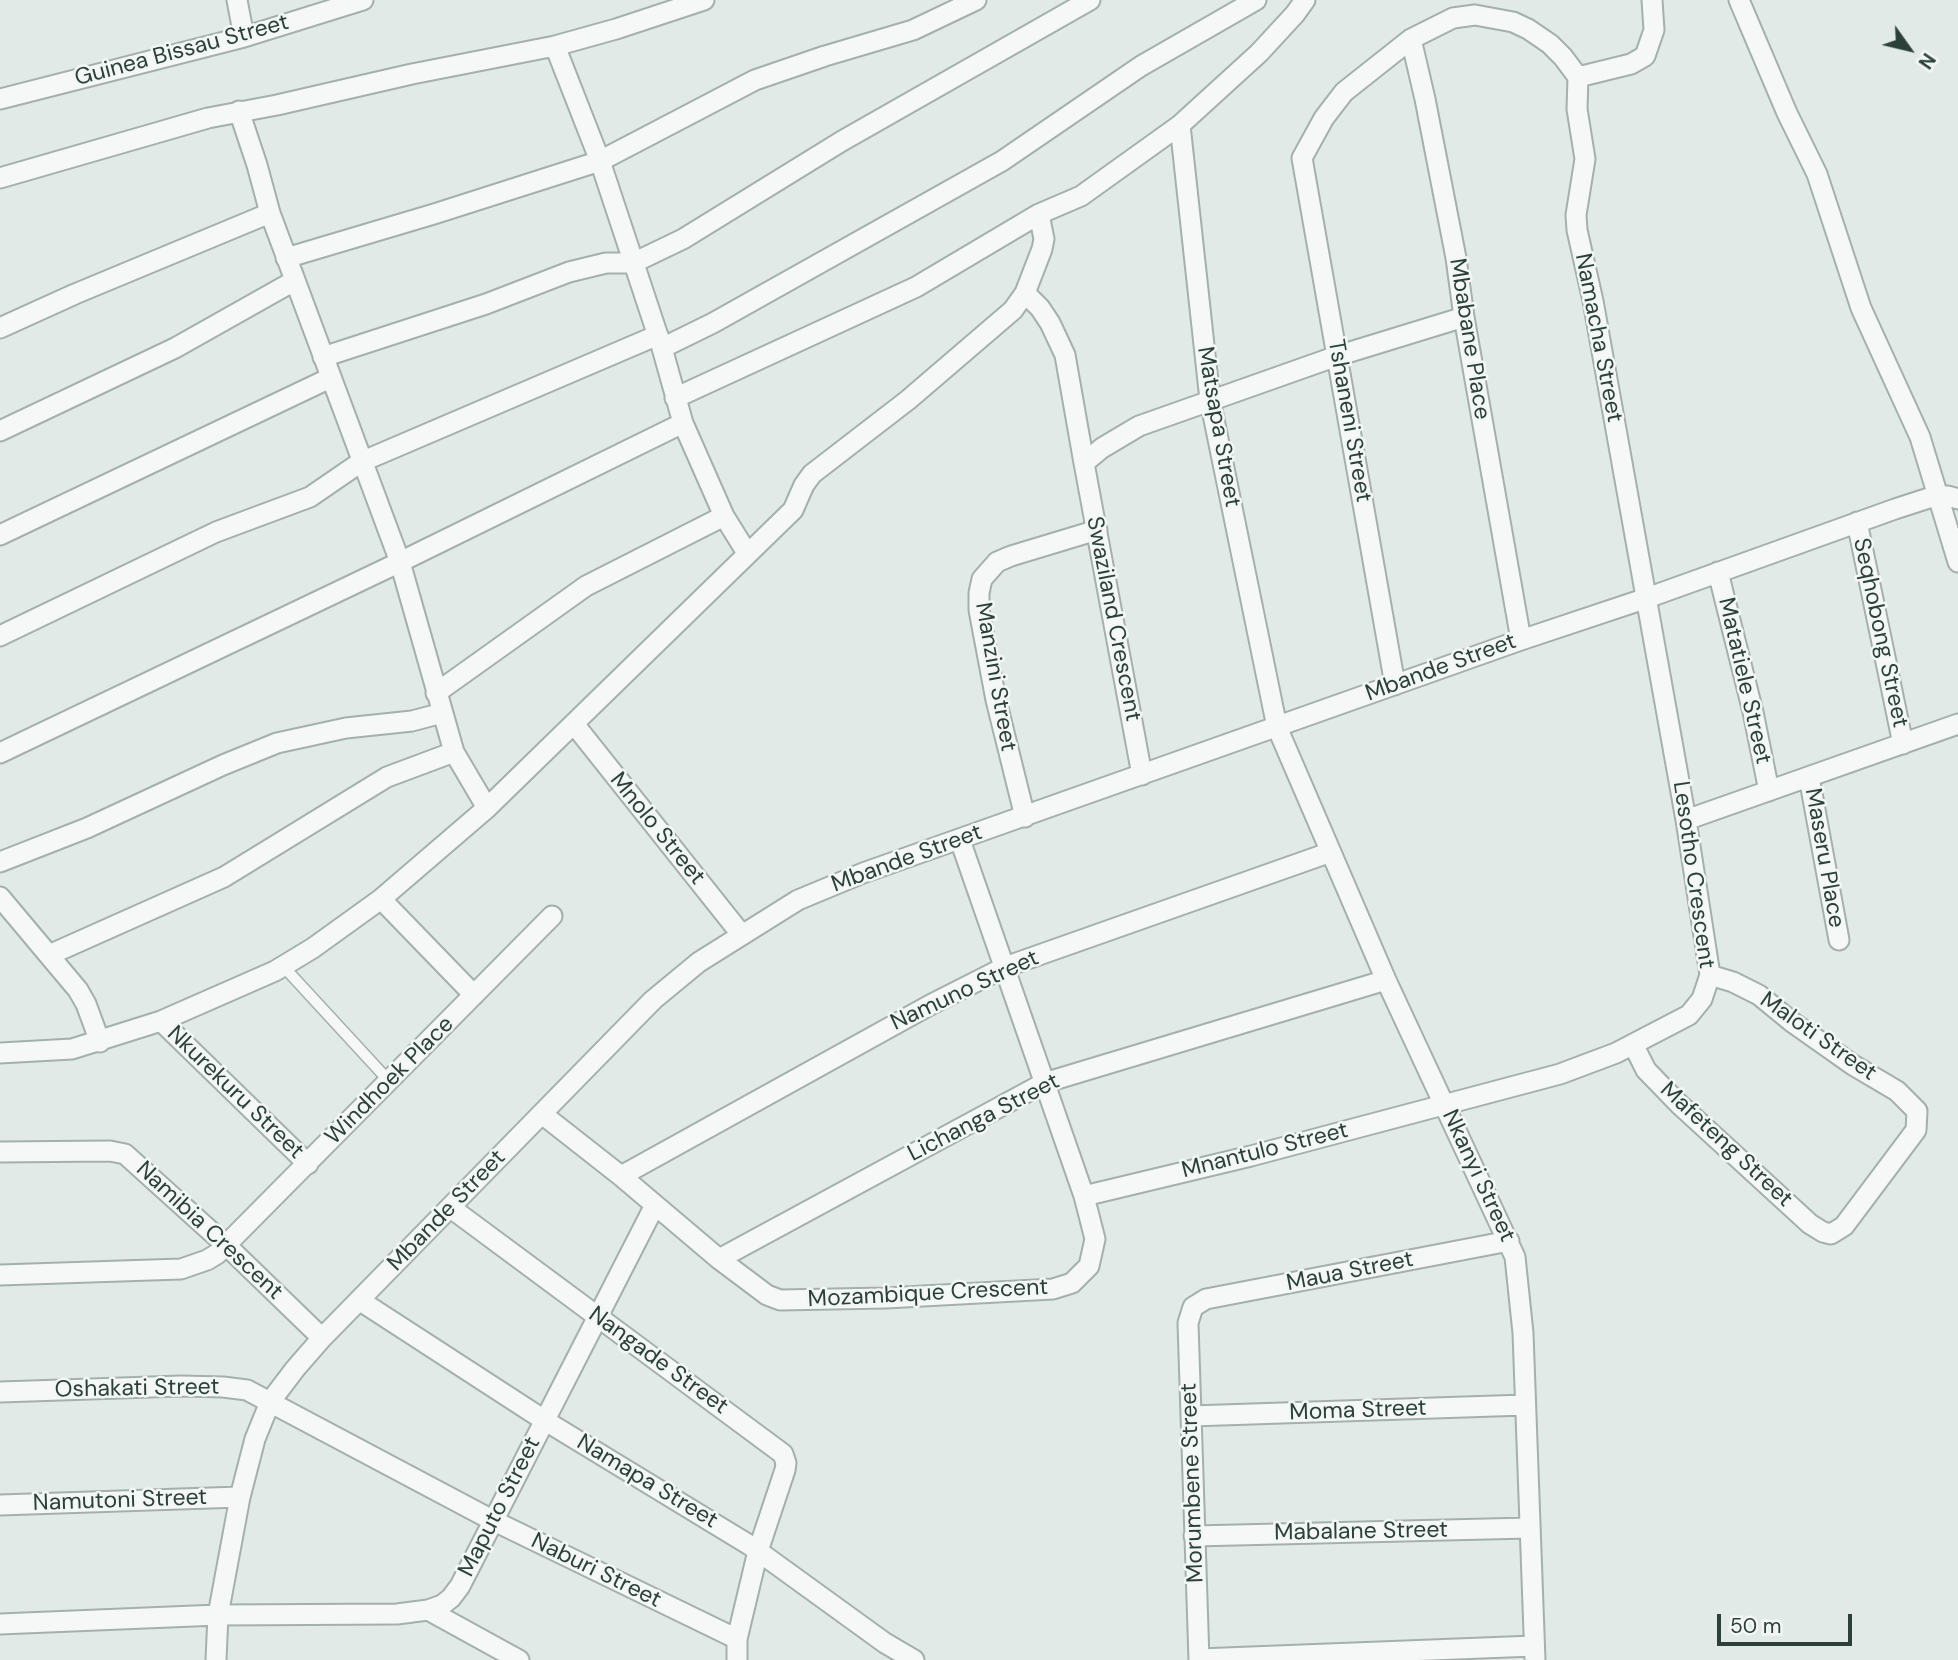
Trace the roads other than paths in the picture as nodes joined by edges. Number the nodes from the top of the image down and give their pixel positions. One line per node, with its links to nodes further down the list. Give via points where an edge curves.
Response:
1 (237, 0): 10 (street)
2 (363, 0): 10 (street, Guinea Bissau Street)
3 (704, 0): 12 (street)
4 (976, 0): 17 (street, via 912,30 755,80)
5 (1090, 0): 22 (street, via 842,141 683,239)
6 (1256, 0): 27 (street, via 1141,66 1002,162 713,323)
7 (1305, 0): 16 (street, via 1259,53)
8 (1652, 0): 13 (street, via 1654,30 1645,56)
9 (1740, 0): 37 (street, via 1817,174 1861,308)
10 (244, 37): 14 (street, Guinea Bissau Street)
11 (1411, 39): 13 (street, via 1453,18 1498,17 1550,44); 25 (street, Mbabane Place); 28 (street, Tshaneni Street, via 1344,92 1302,158)
12 (555, 46): 15 (street); 17 (street)
13 (1578, 77): 46 (street, Namacha Street, via 1577,109 1585,159 1577,230)
14 (0, 99)
15 (239, 111): 18 (street); 19 (street)
16 (1180, 125): 20 (street, via 1080,196); 32 (street, Matsapa Street)
17 (600, 161): 21 (street); 22 (street)
18 (0, 178)
19 (270, 213): 21 (street); 26 (street)
20 (1039, 214): 24 (street, via 1044,239); 31 (street, via 916,287)
21 (286, 258): 23 (street)
22 (633, 263): 27 (street); 29 (street, via 606,262 569,272)
23 (294, 281): 29 (street); 34 (street, via 175,348)
24 (1025, 293): 36 (street, Swaziland Crescent, via 1050,323 1065,355); 42 (street, via 996,326 812,474 793,510)
25 (1464, 317): 28 (street); 48 (street, Mbabane Place)
26 (0, 328)
27 (660, 341): 31 (street); 35 (street)
28 (1338, 356): 32 (street); 49 (street, Tshaneni Street)
29 (323, 357): 30 (street)
30 (330, 378): 35 (street); 41 (street)
31 (675, 398): 33 (street)
32 (1210, 400): 36 (street, via 1139,425); 54 (street, Matsapa Street)
33 (683, 423): 38 (street); 43 (street)
34 (0, 431)
35 (361, 462): 43 (street); 47 (street, via 310,497 216,532)
36 (1084, 463): 40 (street, Swaziland Crescent)
37 (1949, 498): 39 (street, Mbande Street, via 1923,499); 44 (street)
38 (723, 516): 42 (street); 50 (street, via 586,586)
39 (1857, 522): 45 (street, Mbande Street); 55 (street, Seqhobong Street)
40 (1097, 530): 58 (street, Swaziland Crescent); 62 (street, Manzini Street, via 1011,556 997,562 982,579 979,610)
41 (0, 535)
42 (747, 553): 52 (street)
43 (400, 562): 50 (street); 57 (street)
44 (1958, 562)
45 (1718, 572): 46 (street, Mbande Street); 60 (street, Matatiele Street)
46 (1647, 598): 48 (street, Mbande Street); 63 (street, Lesotho Crescent)
47 (0, 636)
48 (1521, 640): 49 (street, Mbande Street)
49 (1395, 685): 54 (street, Mbande Street)
50 (436, 693): 51 (street)
51 (442, 713): 56 (street); 66 (street, via 277,743)
52 (573, 724): 61 (street); 70 (street, Mnolo Street)
53 (1958, 724): 55 (street, Maseru Place)
54 (1277, 727): 58 (street, Mbande Street); 65 (street, Nkanyi Street)
55 (1903, 744): 59 (street, Maseru Place)
56 (454, 752): 61 (street); 72 (street, via 387,777 225,877)
57 (0, 753)
58 (1142, 775): 62 (street, Mbande Street)
59 (1810, 776): 60 (street, Maseru Place); 71 (street, Maseru Place)
60 (1769, 790): 63 (street, Maseru Place)
61 (487, 808): 67 (street)
62 (1025, 817): 64 (street, Mbande Street)
63 (1686, 820): 75 (street, Lesotho Crescent)
64 (960, 840): 70 (street, Mbande Street, via 830,886); 74 (street, Mozambique Crescent)
65 (1331, 852): 74 (street, Namuno Street); 76 (street, Nkanyi Street)
66 (0, 862)
67 (380, 899): 73 (street); 77 (street)
68 (1, 902): 72 (street)
69 (552, 916): 77 (street, Windhoek Place)
70 (741, 934): 85 (street, Mbande Street, via 669,986)
71 (1839, 940)
72 (49, 956): 79 (street, via 78,990)
73 (283, 967): 78 (street); 82 (lane)
74 (1005, 967): 83 (street, Mozambique Crescent); 88 (street, Namuno Street)
75 (1710, 975): 80 (street, Lesotho Crescent, via 1702,999 1689,1015); 92 (street, Maloti Street, via 1759,995 1853,1065 1897,1091 1917,1111 1916,1130 1844,1226)
76 (1386, 979): 83 (street, Lichanga Street); 84 (street, Nkanyi Street)
77 (474, 995): 82 (street, Windhoek Place)
78 (161, 1021): 79 (street); 87 (street, Nkurekuru Street)
79 (100, 1042): 81 (street, via 72,1049)
80 (1633, 1044): 84 (street, Lesotho Crescent, via 1560,1074); 92 (street, Mafeteng Street, via 1646,1070 1679,1104 1810,1224)
81 (0, 1054)
82 (390, 1081): 87 (street, Windhoek Place)
83 (1044, 1083): 89 (street, Mozambique Crescent); 95 (street, Lichanga Street)
84 (1446, 1104): 89 (street, Mnantulo Street); 93 (street, Nkanyi Street)
85 (542, 1114): 88 (street, Mozambique Crescent); 91 (street, Mbande Street)
86 (0, 1152): 94 (street, Namibia Crescent, via 125,1154)
87 (308, 1164): 94 (street, Windhoek Place)
88 (621, 1176): 90 (street, Mozambique Crescent)
89 (1084, 1196): 95 (street, Mozambique Crescent, via 1096,1239 1094,1253 1084,1273 1054,1289 780,1300)
90 (655, 1205): 95 (street, Mozambique Crescent); 99 (street, Maputo Street)
91 (451, 1208): 97 (street, Mbande Street); 99 (street, Nangade Street)
92 (1831, 1234)
93 (1509, 1241): 98 (street, Maua Street, via 1206,1299); 103 (street, Nkanyi Street, via 1518,1273)
94 (227, 1246): 96 (street, Windhoek Place, via 208,1260 181,1269); 100 (street, Namibia Crescent)
95 (719, 1259)
96 (0, 1275)
97 (359, 1300): 100 (street, Mbande Street); 105 (street, Namapa Street)
98 (1193, 1307): 104 (street, Morumbene Street, via 1188,1323)
99 (597, 1317): 105 (street, Maputo Street); 111 (street, Nangade Street, via 783,1454 785,1470)
100 (322, 1338): 102 (street, Mbande Street)
101 (0, 1392): 102 (street, Oshakati Street, via 222,1387 247,1390)
102 (270, 1402): 106 (street, Mbande Street); 108 (street, Naburi Street)
103 (1525, 1405): 104 (street, Moma Street); 109 (street, Nkanyi Street)
104 (1191, 1416): 110 (street, Morumbene Street)
105 (544, 1420): 108 (street, Maputo Street); 111 (street, Namapa Street)
106 (240, 1497): 107 (street, Namutoni Street); 113 (street, Mbande Street)
107 (0, 1505)
108 (492, 1520): 112 (street, Maputo Street, via 456,1593); 115 (street, Naburi Street)
109 (1529, 1528): 110 (street, Mabalane Street); 116 (street, Nkanyi Street)
110 (1194, 1536): 117 (street, Morumbene Street)
111 (758, 1551): 115 (street, Nangade Street); 121 (street, Namapa Street)
112 (428, 1611): 113 (street, Maputo Street); 119 (street)
113 (218, 1615): 114 (street); 118 (street, Mbande Street)
114 (0, 1624)
115 (737, 1639): 120 (street, Nangade Street)
116 (1534, 1653): 117 (street)
117 (1199, 1659)
118 (216, 1660)
119 (519, 1660)
120 (737, 1660)
121 (914, 1660)

